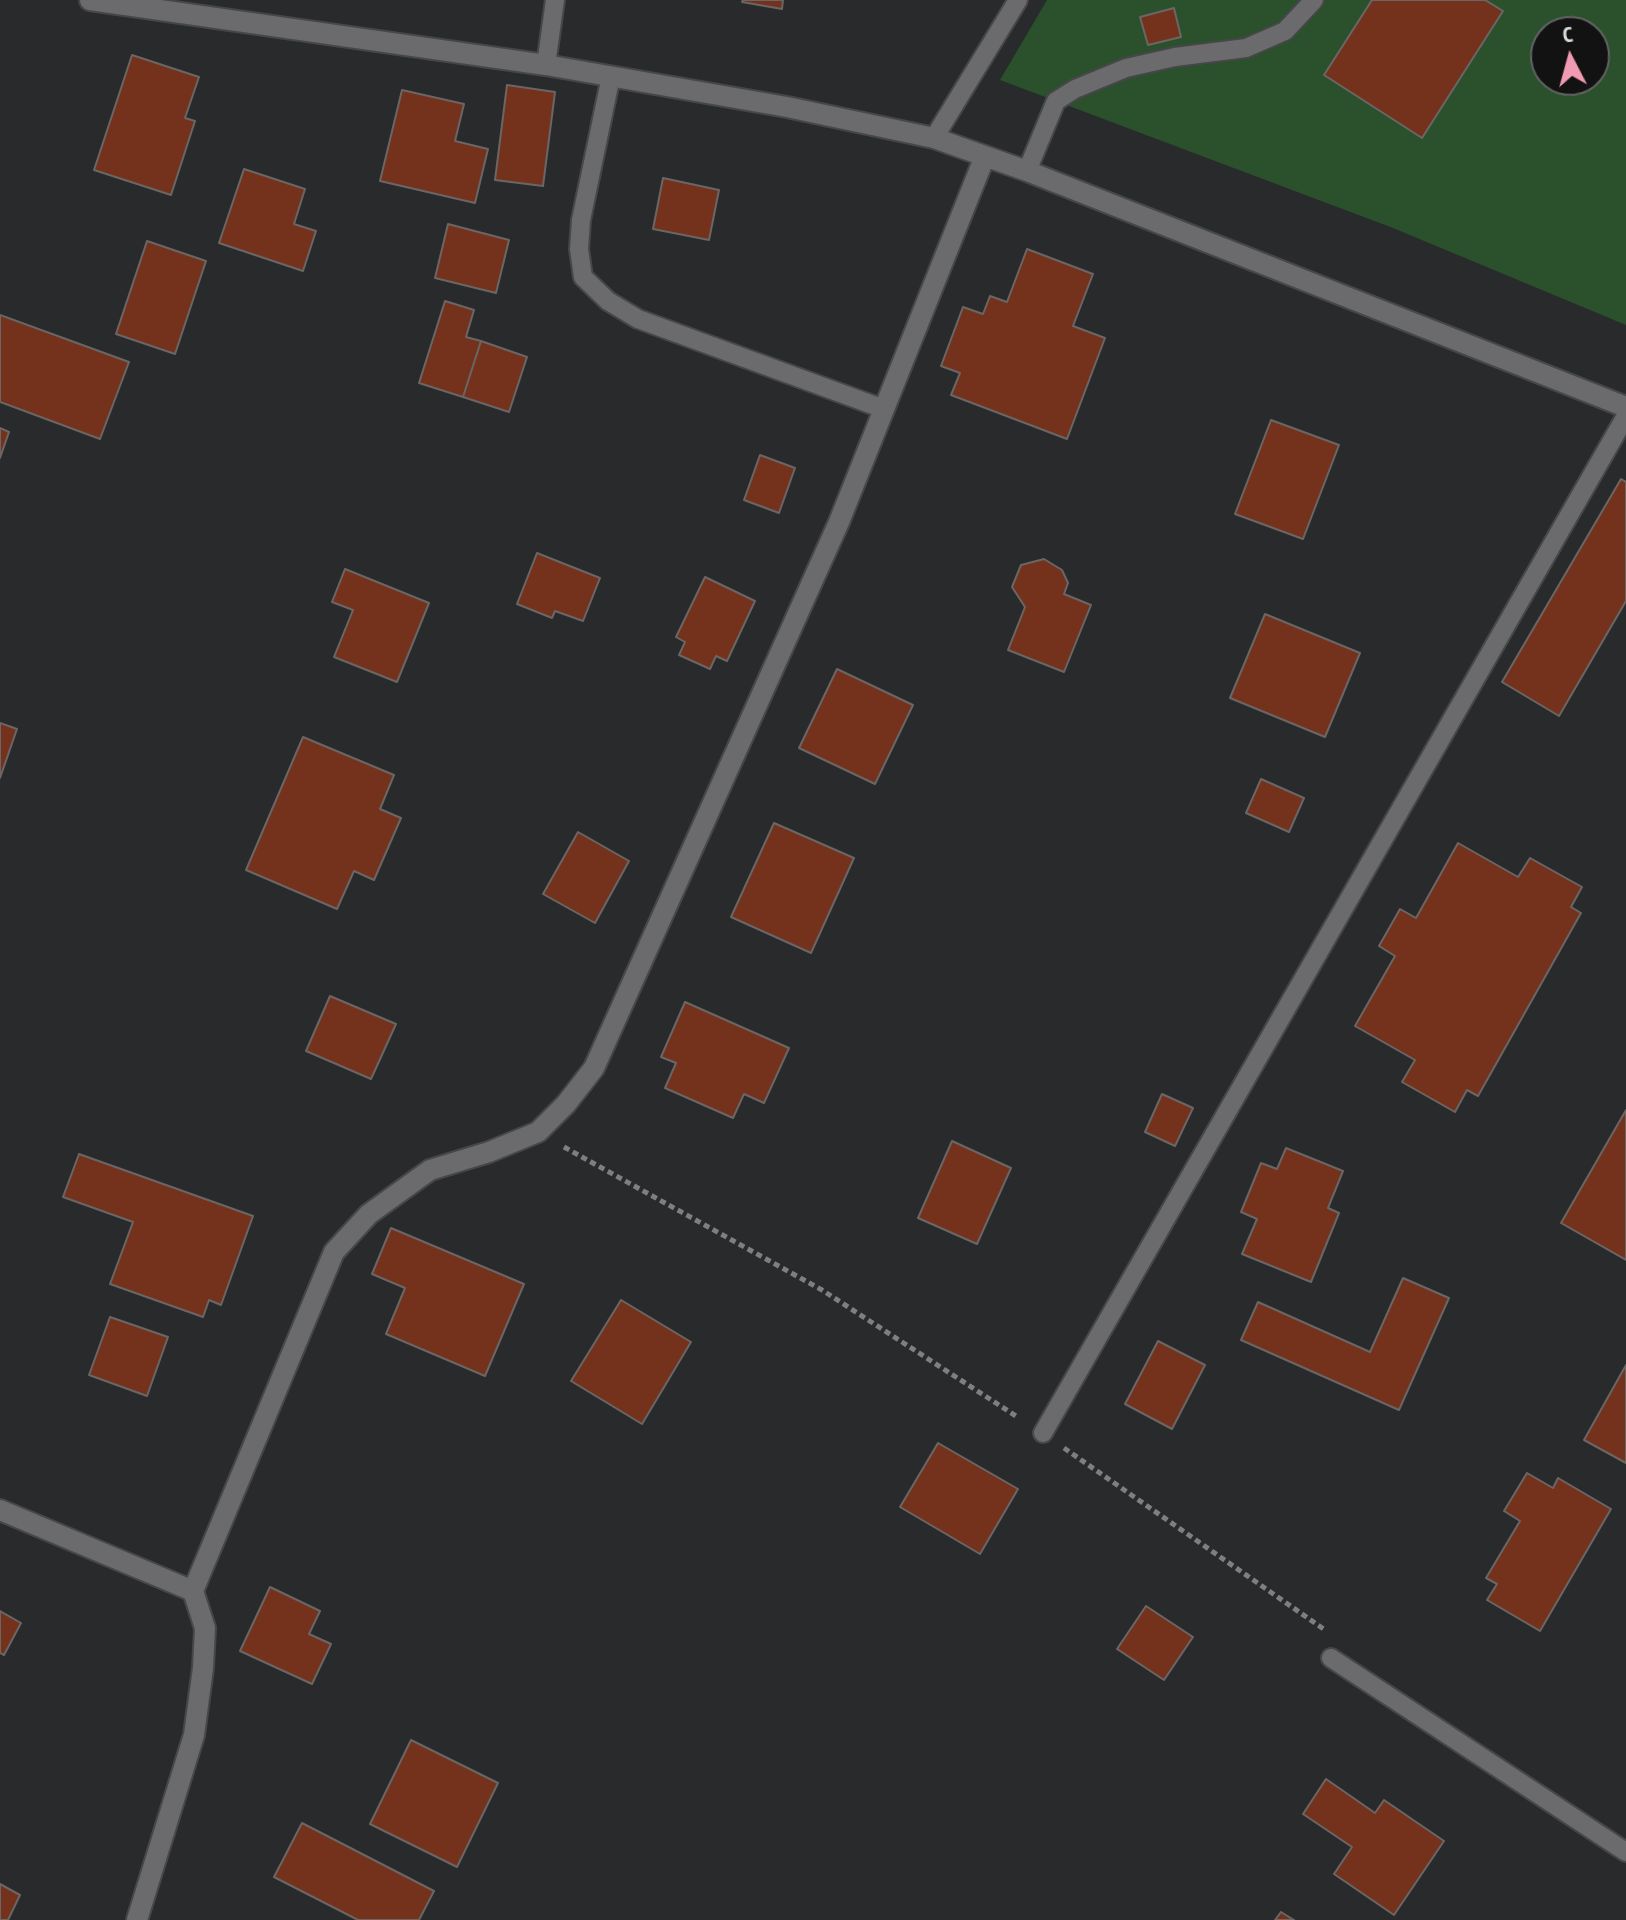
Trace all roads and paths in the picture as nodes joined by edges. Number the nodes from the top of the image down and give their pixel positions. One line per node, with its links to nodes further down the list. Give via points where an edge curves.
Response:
1 (90, 0): 5 (street)
2 (555, 0): 5 (lane)
3 (1018, 0): 7 (lane)
4 (1314, 0): 9 (lane, via 1285,31 1246,48 1126,68 1075,89 1056,101)
5 (546, 65): 6 (street)
6 (611, 76): 7 (street); 11 (lane, via 581,220 583,277 638,319)
7 (934, 138): 8 (street)
8 (985, 156): 9 (street); 11 (street)
9 (1027, 171): 10 (street)
10 (1626, 407)
11 (884, 409): 13 (street, via 839,522 594,1068)
12 (1626, 416): 14 (lane)
13 (538, 1132): 14 (path, via 822,1290); 16 (street, via 430,1170 369,1214 334,1252)
14 (1043, 1433): 17 (path)
15 (0, 1510): 16 (street)
16 (193, 1591): 20 (street, via 205,1628 194,1735)
17 (1328, 1632)
18 (1331, 1658): 19 (lane)
19 (1626, 1852)
20 (137, 1920)

